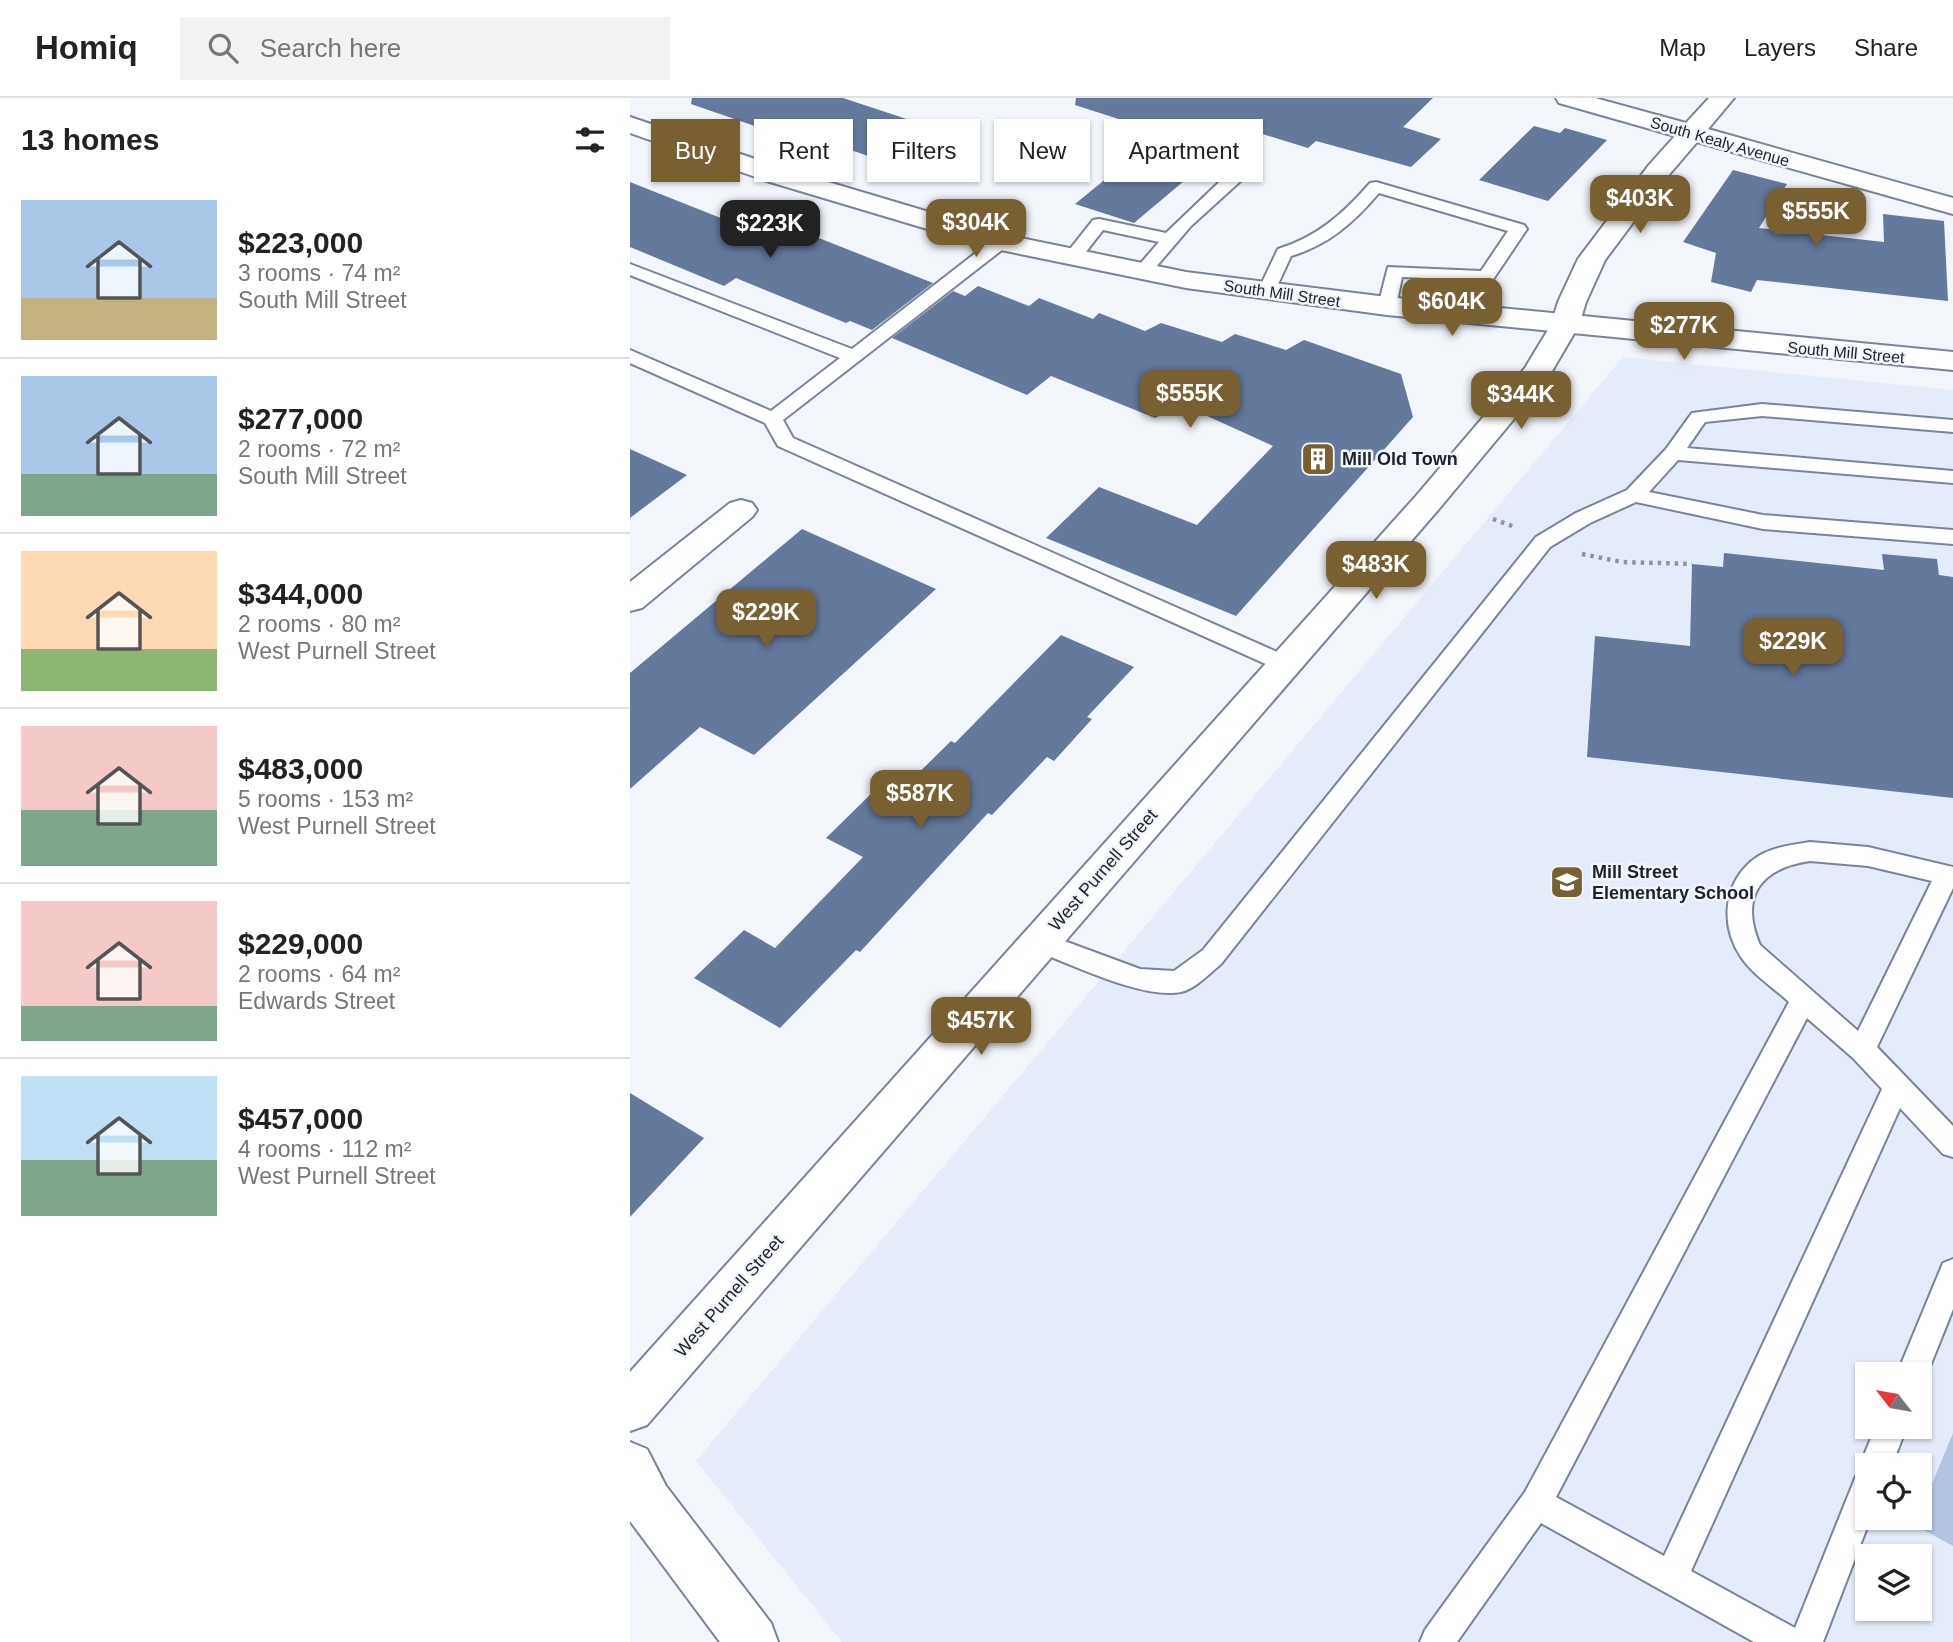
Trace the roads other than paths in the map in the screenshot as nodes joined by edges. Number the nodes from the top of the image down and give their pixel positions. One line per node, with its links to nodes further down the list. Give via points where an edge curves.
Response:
1 (1568, 98): 4 (street, South Kealy Avenue)
2 (1722, 98): 4 (street, West Purnell Street)
3 (630, 125): 8 (street, South Mill Street, via 779,176)
4 (1692, 133): 6 (street, South Kealy Avenue); 14 (street, West Purnell Street, via 1592,258)
5 (1230, 182): 7 (lane)
6 (1953, 206)
7 (1169, 239): 9 (lane, via 1099,224); 11 (lane)
8 (1001, 242): 9 (street, South Mill Street); 16 (lane)
9 (1072, 258): 11 (street, South Mill Street)
10 (630, 269): 16 (lane)
11 (1143, 271): 12 (street, South Mill Street)
12 (1267, 290): 13 (street, South Mill Street); 13 (lane, via 1284,253 1308,247 1349,218 1376,187 1518,229 1486,277 1394,271)
13 (1387, 306): 14 (street, South Mill Street)
14 (1565, 325): 17 (street, South Mill Street); 26 (street, West Purnell Street, via 1538,372)
15 (630, 356): 18 (lane)
16 (853, 356): 18 (lane)
17 (1953, 361)
18 (773, 419): 26 (lane, via 785,442)
19 (1953, 426): 20 (lane, via 1749,411 1699,417)
20 (1673, 453): 21 (lane); 22 (lane)
21 (1953, 477)
22 (1634, 495): 24 (lane, via 1763,522); 28 (lane, via 1543,542 1212,957 1179,982 1139,979)
23 (741, 510): 25 (street)
24 (1953, 537)
25 (630, 600)
26 (1285, 664): 28 (street, West Purnell Street)
27 (1950, 877): 29 (lane, via 1824,850 1802,850 1764,864 1741,893 1741,932 1751,952); 30 (lane)
28 (1040, 942): 35 (street, West Purnell Street)
29 (1804, 999): 30 (lane); 37 (lane)
30 (1862, 1050): 31 (lane)
31 (1897, 1086): 32 (lane); 39 (lane)
32 (1953, 1145)
33 (1953, 1272): 34 (lane)
34 (1917, 1362)
35 (630, 1408)
36 (630, 1466): 40 (street, via 648,1504)
37 (1535, 1503): 39 (lane); 41 (lane)
38 (1855, 1517): 43 (lane)
39 (1671, 1578): 42 (lane)
40 (752, 1642)
41 (1437, 1642)
42 (1787, 1642)
43 (1806, 1642)

